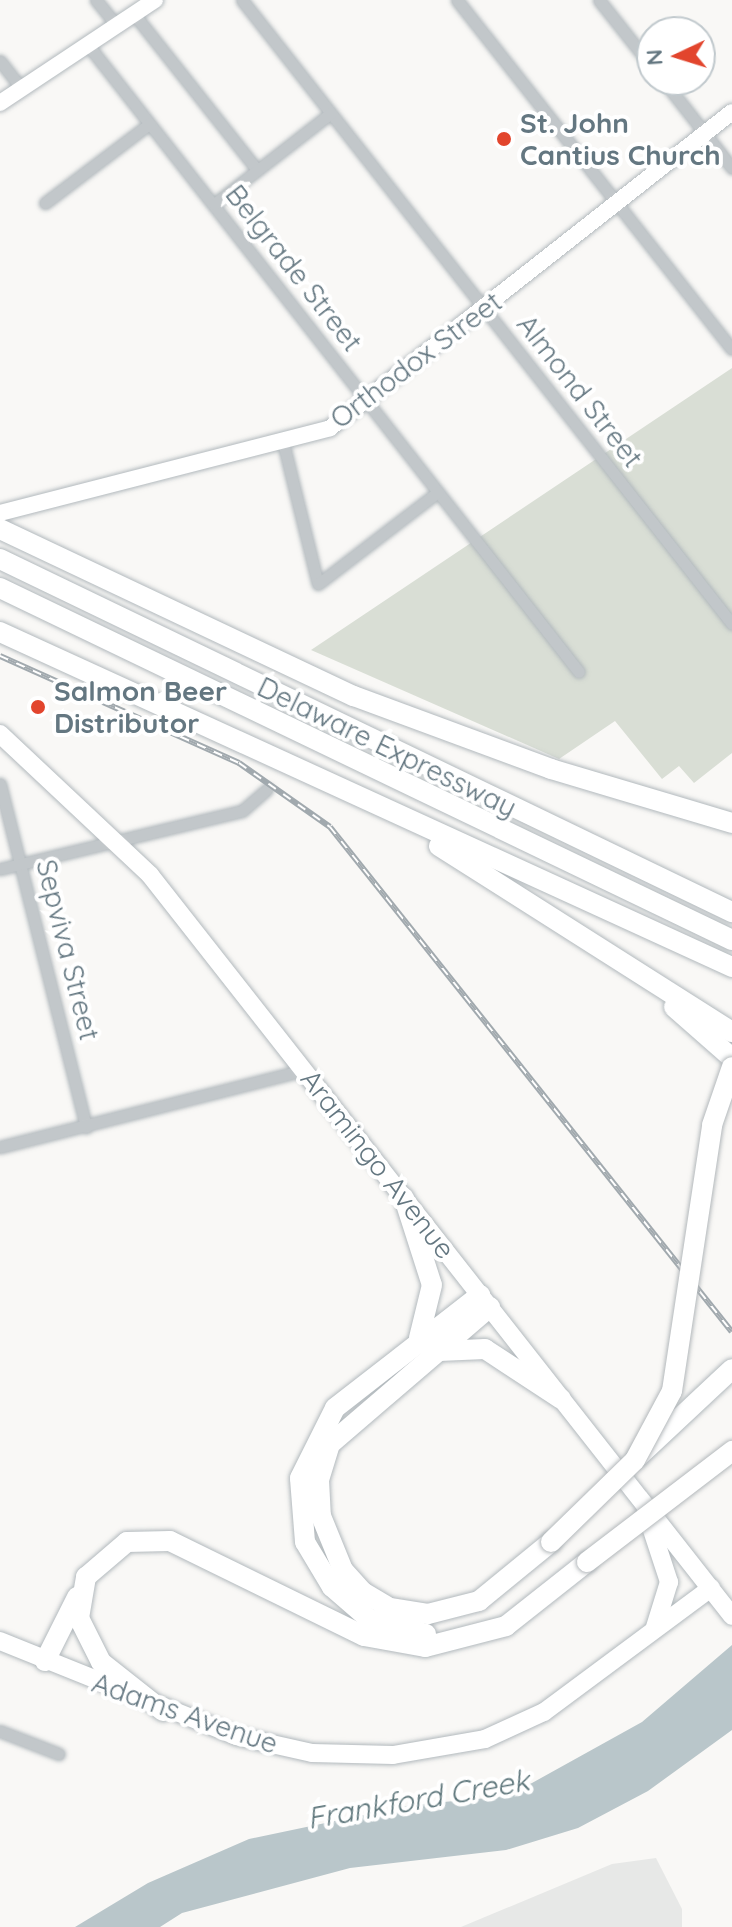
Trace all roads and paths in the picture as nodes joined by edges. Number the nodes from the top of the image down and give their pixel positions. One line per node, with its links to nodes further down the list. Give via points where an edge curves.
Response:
1 (96, 0): 7 (street)
2 (155, 0): 6 (street)
3 (242, 0): 15 (street, Almond Street)
4 (457, 0): 22 (street)
5 (599, 0): 9 (street)
6 (134, 14): 7 (street); 19 (street)
7 (116, 25): 8 (street)
8 (88, 45): 11 (street); 16 (street, Belgrade Street)
9 (636, 47)
10 (0, 61): 11 (street)
11 (21, 88): 13 (street)
12 (676, 96): 17 (street)
13 (0, 103)
14 (732, 112): 17 (street, Orthodox Street)
15 (331, 113): 19 (street); 23 (street, Almond Street)
16 (149, 124): 20 (street); 21 (street, Belgrade Street)
17 (705, 133): 18 (street); 22 (street, Orthodox Street)
18 (732, 168)
19 (257, 170): 21 (street)
20 (45, 203)
21 (214, 204): 25 (street, Belgrade Street)
22 (618, 204): 23 (street, Orthodox Street); 24 (street)
23 (485, 308): 25 (street, Orthodox Street); 33 (street, Almond Street)
24 (732, 349)
25 (368, 401): 26 (street, Orthodox Street, via 330,428); 27 (street, Belgrade Street)
26 (283, 442): 27 (street, via 318,584); 28 (street, Orthodox Street)
27 (438, 492): 35 (street, Belgrade Street)
28 (0, 513)
29 (0, 529): 41 (highway, via 354,696 551,769)
30 (0, 559): 45 (highway, Delaware Expressway)
31 (0, 588): 47 (highway, Delaware Expressway)
32 (0, 622): 36 (highway)
33 (732, 624)
34 (0, 632): 36 (highway)
35 (579, 672)
36 (103, 676): 38 (highway)
37 (0, 734): 42 (main road, Aramingo Avenue)
38 (295, 766): 46 (highway); 48 (highway)
39 (0, 784): 43 (street, Sepviva Street)
40 (267, 789): 42 (street, via 242,811)
41 (732, 821)
42 (118, 838): 43 (street); 52 (main road, Aramingo Avenue)
43 (23, 864): 44 (street); 53 (street, Sepviva Street)
44 (0, 869)
45 (732, 912)
46 (579, 934): 49 (highway); 50 (highway)
47 (732, 940)
48 (732, 967)
49 (732, 1032)
50 (732, 1058)
51 (732, 1067): 62 (highway, bridge, via 712,1125 672,1391)
52 (304, 1070): 53 (street); 55 (main road, Aramingo Avenue)
53 (86, 1127): 54 (street)
54 (0, 1147)
55 (404, 1198): 56 (main road, Aramingo Avenue); 57 (highway, via 432,1285 429,1317)
56 (485, 1301): 57 (highway); 58 (highway); 60 (main road, Aramingo Avenue)
57 (416, 1343): 64 (highway, via 335,1408 307,1453 299,1512 316,1565 369,1619 420,1634 489,1624)
58 (435, 1352): 60 (highway, via 485,1349); 62 (highway, bridge, via 330,1444 318,1499 343,1570 377,1602 428,1614 479,1601 551,1542)
59 (732, 1369): 62 (highway)
60 (561, 1399): 63 (main road, Aramingo Avenue)
61 (732, 1451): 64 (highway, bridge)
62 (635, 1460)
63 (641, 1498): 65 (main road, Aramingo Avenue); 69 (main road, via 669,1582 664,1613)
64 (561, 1582): 66 (highway, via 506,1626 455,1645 425,1647 364,1636 159,1539 115,1547)
65 (711, 1588): 67 (main road, Aramingo Avenue); 69 (main road, Adams Avenue)
66 (80, 1590): 70 (highway); 71 (highway, via 79,1618 90,1648)
67 (732, 1616)
68 (0, 1641): 70 (main road, Adams Avenue)
69 (639, 1644): 71 (main road, Adams Avenue, via 513,1728 422,1752 298,1751)
70 (45, 1661): 71 (main road, Adams Avenue)
71 (163, 1711)
72 (0, 1731): 73 (street)
73 (59, 1754)

